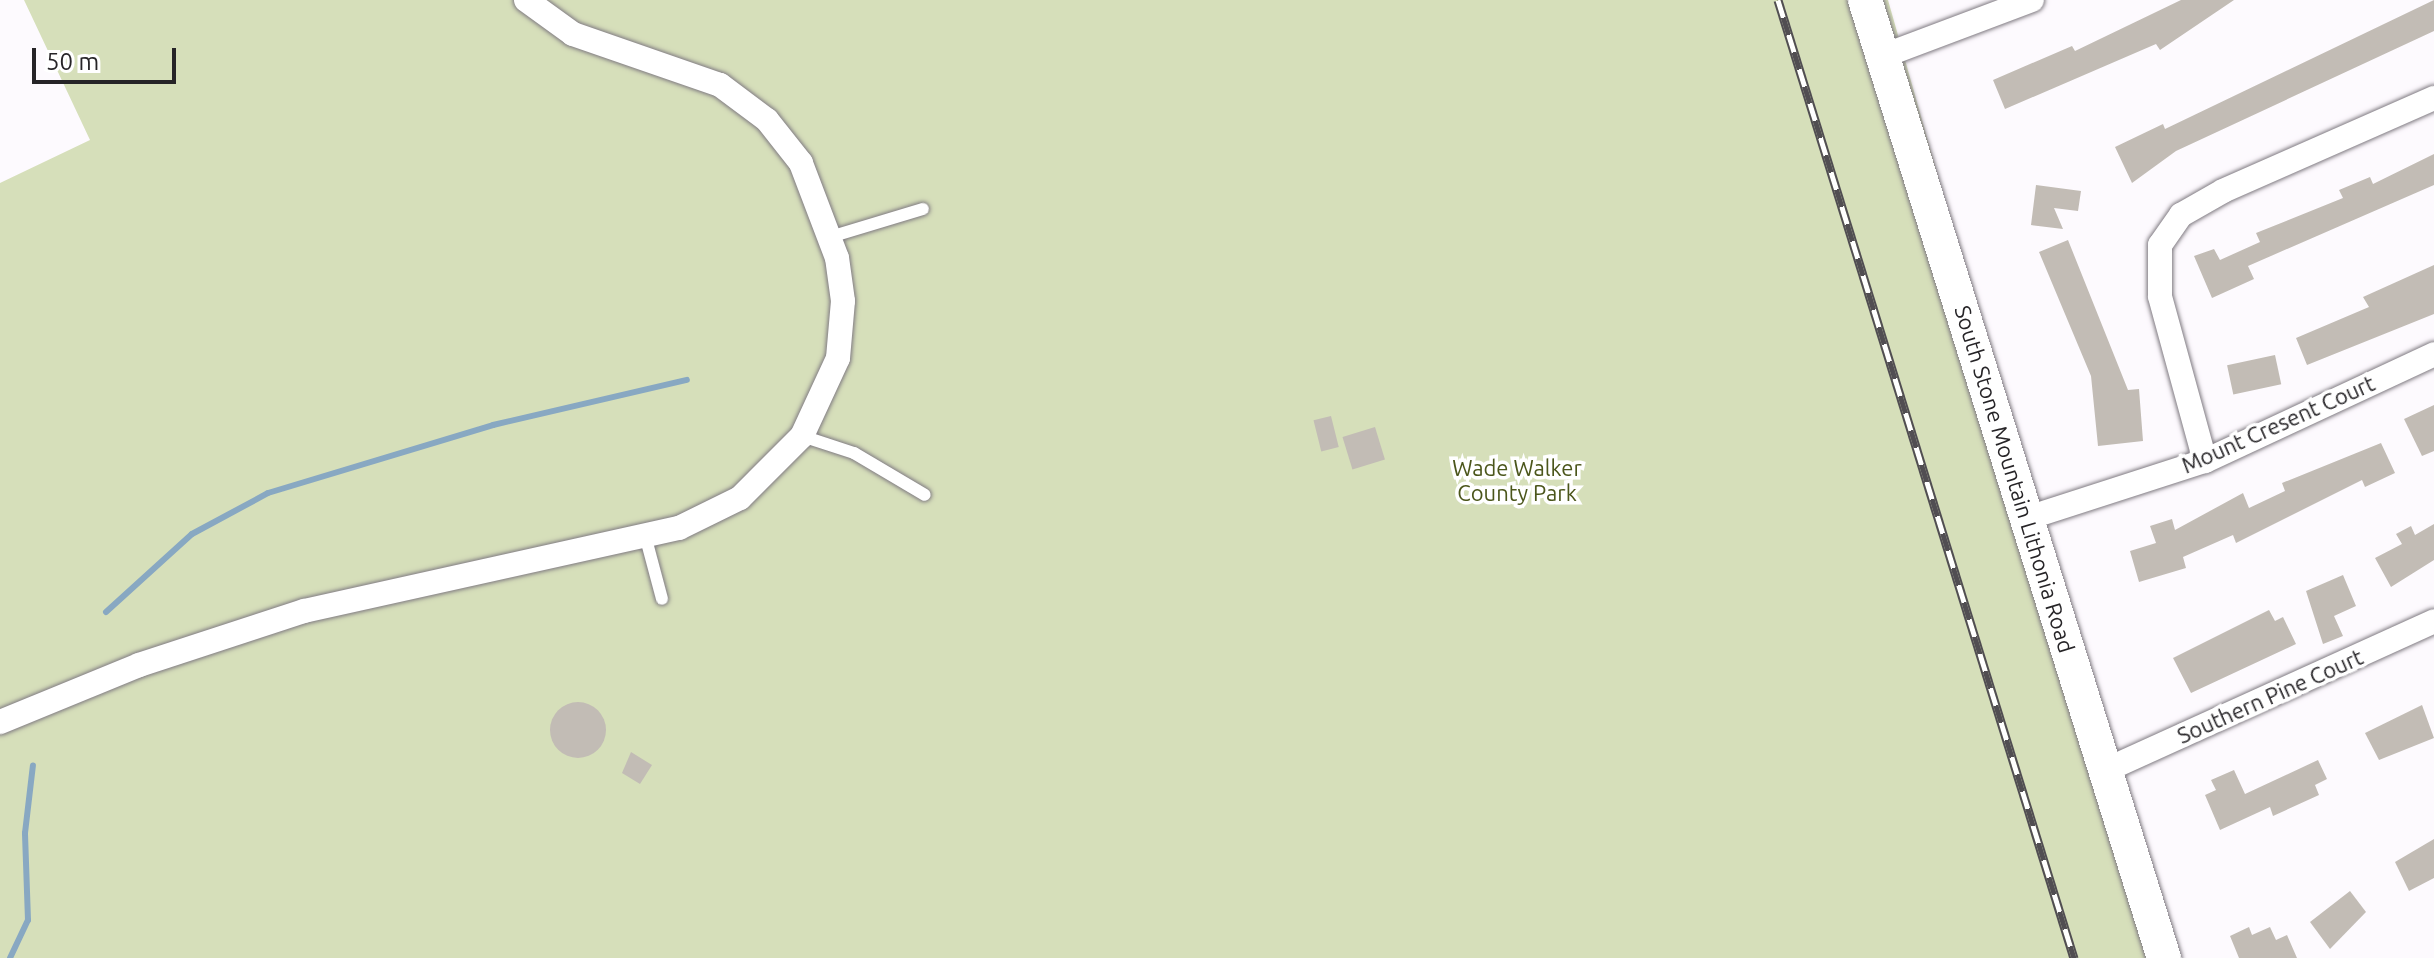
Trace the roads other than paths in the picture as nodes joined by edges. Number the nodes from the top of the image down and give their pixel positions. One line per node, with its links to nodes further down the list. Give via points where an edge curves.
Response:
1 (526, 0): 7 (street, via 573,34 694,73 745,101 801,163)
2 (1865, 0): 4 (main road, South Stone Mountain Lithonia Road)
3 (2032, 0): 4 (street)
4 (1883, 56): 12 (main road, South Stone Mountain Lithonia Road)
5 (2434, 98): 10 (street, via 2181,215 2160,245 2166,319)
6 (923, 209): 7 (lane)
7 (830, 237): 9 (street, via 843,329 829,385)
8 (2434, 354): 10 (street, Mount Cresent Court)
9 (802, 436): 11 (lane, via 854,453); 13 (street, via 740,498 679,528)
10 (2205, 461): 12 (street, Mount Cresent Court)
11 (925, 495)
12 (2028, 518): 17 (main road, South Stone Mountain Lithonia Road)
13 (645, 535): 14 (lane); 16 (street, via 304,611 139,665)
14 (662, 599)
15 (2434, 621): 17 (street, Southern Pine Court)
16 (0, 722)
17 (2106, 770): 18 (main road, South Stone Mountain Lithonia Road)
18 (2164, 958)

